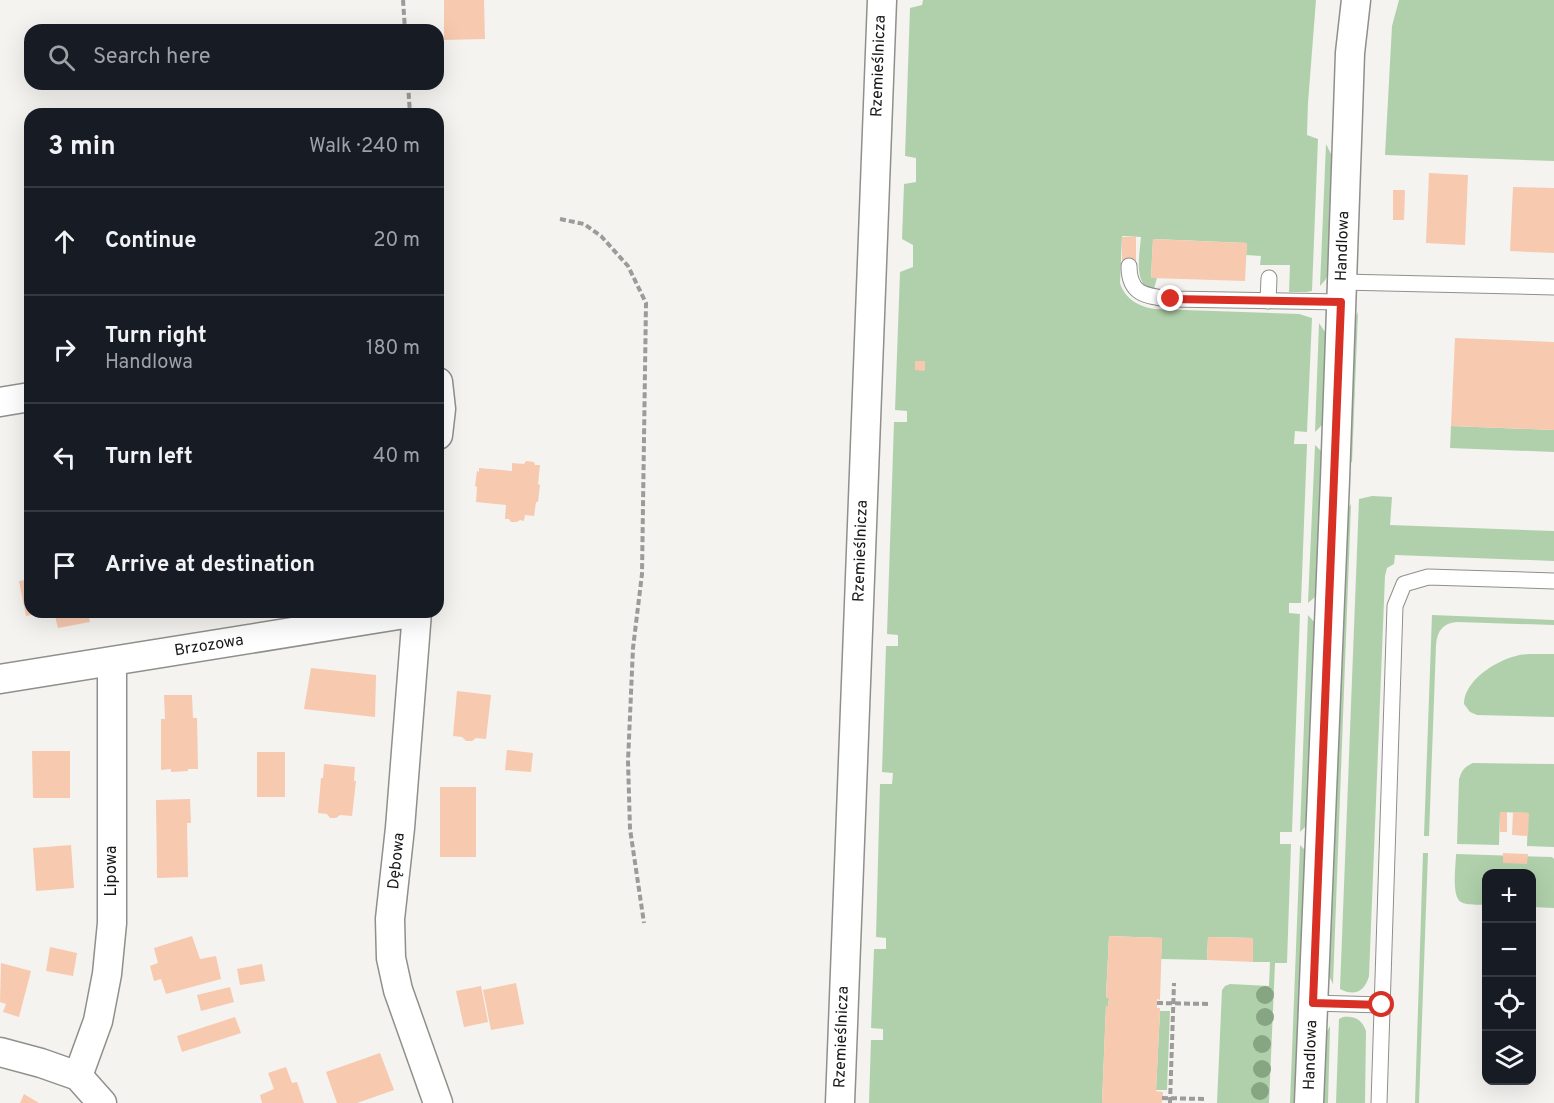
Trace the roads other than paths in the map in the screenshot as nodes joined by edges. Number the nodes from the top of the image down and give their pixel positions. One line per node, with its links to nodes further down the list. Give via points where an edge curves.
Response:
1 (882, 0): 21 (street, Rzemieślnicza)
2 (1356, 0): 6 (street, Handlowa, via 1350,53)
3 (1129, 266): 7 (lane, via 1135,290 1149,297)
4 (1269, 278): 7 (lane)
5 (1554, 287): 6 (lane)
6 (1341, 292): 7 (lane); 15 (street, Handlowa)
7 (1268, 301)
8 (24, 398): 9 (street)
9 (0, 402)
10 (1554, 581): 16 (lane, via 1428,577 1404,584 1395,606)
11 (380, 618): 13 (street, Brzozowa)
12 (417, 618): 20 (street, Dębowa, via 390,919 391,958 398,990)
13 (112, 662): 14 (street, Brzozowa); 18 (street, Lipowa, via 112,923 98,1021)
14 (0, 679)
15 (1313, 1003): 16 (lane); 22 (street, Handlowa)
16 (1382, 1005): 23 (lane)
17 (0, 1052): 18 (street)
18 (78, 1076): 19 (street)
19 (102, 1103)
20 (438, 1103)
21 (840, 1103)
22 (1309, 1103)
23 (1379, 1103)

